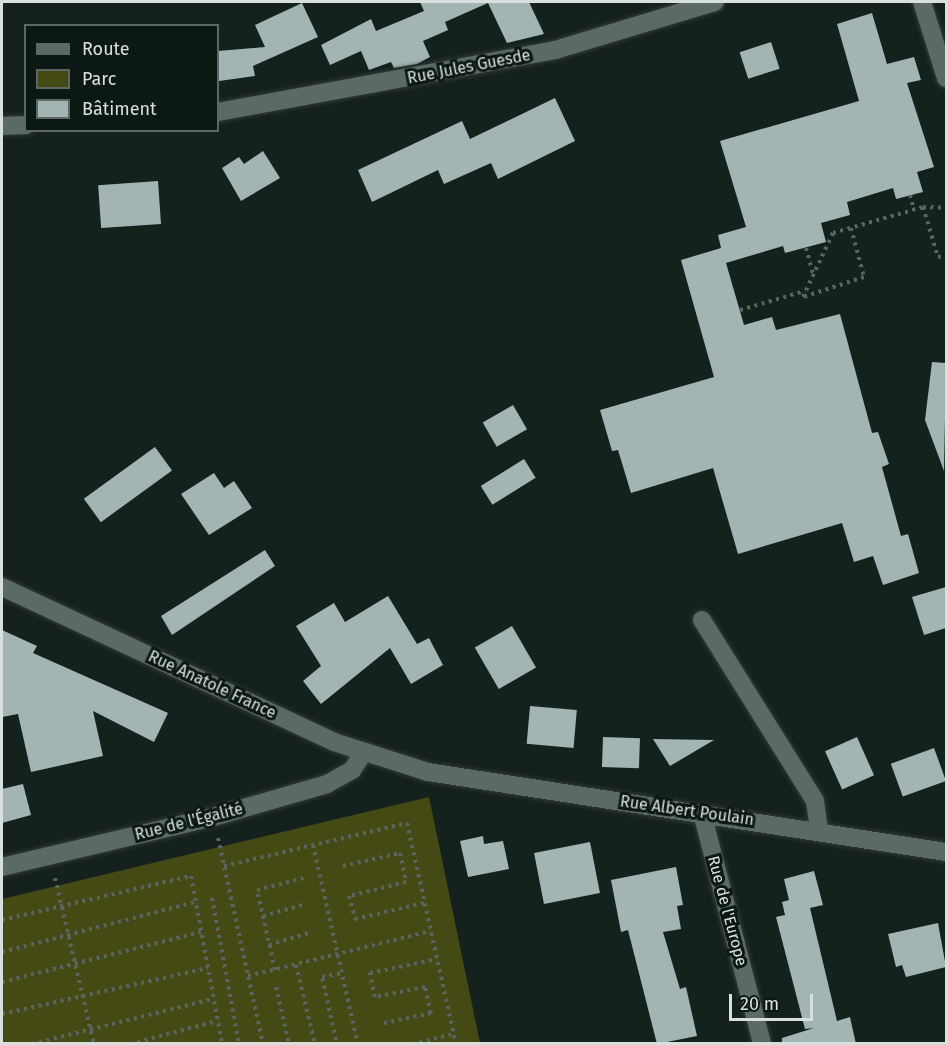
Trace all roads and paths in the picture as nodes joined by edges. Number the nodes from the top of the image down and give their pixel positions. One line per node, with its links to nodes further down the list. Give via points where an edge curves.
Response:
1 (715, 2): 4 (street, Rue Jules Guesde, via 555,50)
2 (922, 2): 3 (street)
3 (946, 78)
4 (219, 112)
5 (24, 125): 6 (street)
6 (2, 126)
7 (910, 195): 10 (path)
8 (923, 207): 9 (path); 10 (path); 13 (path, via 938,257)
9 (946, 208)
10 (914, 210): 11 (path)
11 (851, 228): 14 (path, via 833,233); 15 (path, via 864,276 803,297)
12 (806, 248): 14 (path)
13 (946, 255)
14 (813, 274): 15 (path)
15 (806, 291): 16 (path)
16 (740, 310)
17 (2, 587): 19 (street, Rue Anatole France, via 334,742)
18 (702, 620): 23 (street, via 814,801)
19 (364, 752): 20 (street, Rue Anatole France); 22 (street, Rue de l'Égalité, via 352,770 327,784)
20 (428, 772): 21 (street, Rue Albert Poulain)
21 (702, 813): 23 (street, Rue Albert Poulain); 72 (street, Rue de l'Europe)
22 (213, 817): 26 (path); 28 (street, Rue de l'Égalité)
23 (819, 831): 25 (street, Rue Albert Poulain)
24 (313, 845): 26 (path); 32 (path, via 406,823); 43 (path)
25 (946, 852)
26 (224, 866): 50 (path)
27 (343, 866): 32 (path, via 400,853 406,882 349,896 354,919)
28 (2, 867)
29 (304, 878): 35 (path, via 257,890)
30 (212, 898): 65 (path)
31 (196, 902): 34 (path, via 191,876); 38 (path); 40 (path)
32 (424, 903): 37 (path)
33 (306, 904): 35 (path)
34 (63, 905): 36 (path); 40 (path)
35 (263, 916): 41 (path)
36 (2, 920)
37 (431, 931): 43 (path); 44 (path)
38 (201, 932): 45 (path); 47 (path)
39 (312, 932): 41 (path)
40 (70, 935): 42 (path); 45 (path)
41 (269, 945): 48 (path)
42 (2, 952)
43 (338, 955): 46 (path); 49 (path)
44 (437, 959): 57 (path, via 370,973 375,997 425,987 431,1012); 59 (path)
45 (76, 963): 51 (path); 53 (path)
46 (296, 965): 48 (path); 68 (path)
47 (208, 968): 53 (path); 54 (path)
48 (275, 970): 50 (path)
49 (342, 973): 60 (path, via 322,977); 69 (path)
50 (248, 976): 66 (path)
51 (2, 982)
52 (276, 987): 67 (path)
53 (83, 994): 55 (path); 58 (path)
54 (213, 999): 56 (path); 58 (path)
55 (2, 1014)
56 (217, 1021): 63 (path); 64 (path)
57 (384, 1023)
58 (91, 1027): 61 (path); 62 (path)
59 (454, 1034): 70 (path); 71 (path)
60 (336, 1040)
61 (32, 1044)
62 (94, 1044)
63 (130, 1044)
64 (222, 1044)
65 (239, 1044)
66 (263, 1044)
67 (289, 1044)
68 (315, 1044)
69 (358, 1044)
70 (412, 1044)
71 (456, 1044)
72 (762, 1044)

